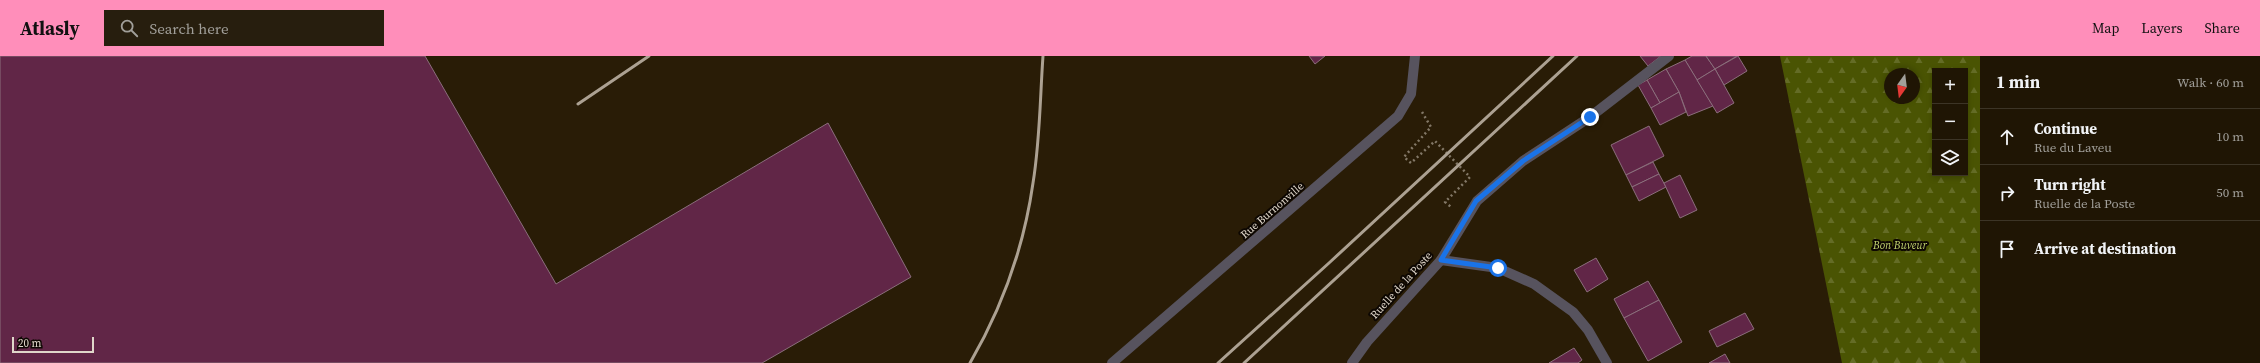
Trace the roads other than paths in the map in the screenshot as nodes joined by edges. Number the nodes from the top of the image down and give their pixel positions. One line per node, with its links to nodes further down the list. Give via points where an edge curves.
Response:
1 (1415, 56): 4 (street, Rue Burnonville, via 1411,94 1398,116)
2 (1669, 56): 3 (street, Ruelle de la Poste, via 1590,117 1523,161 1476,201)
3 (1441, 260): 5 (street, Ruelle de la Poste, via 1366,342); 6 (street, via 1498,268 1534,284 1573,312 1588,330)
4 (1112, 363)
5 (1352, 363)
6 (1607, 363)

